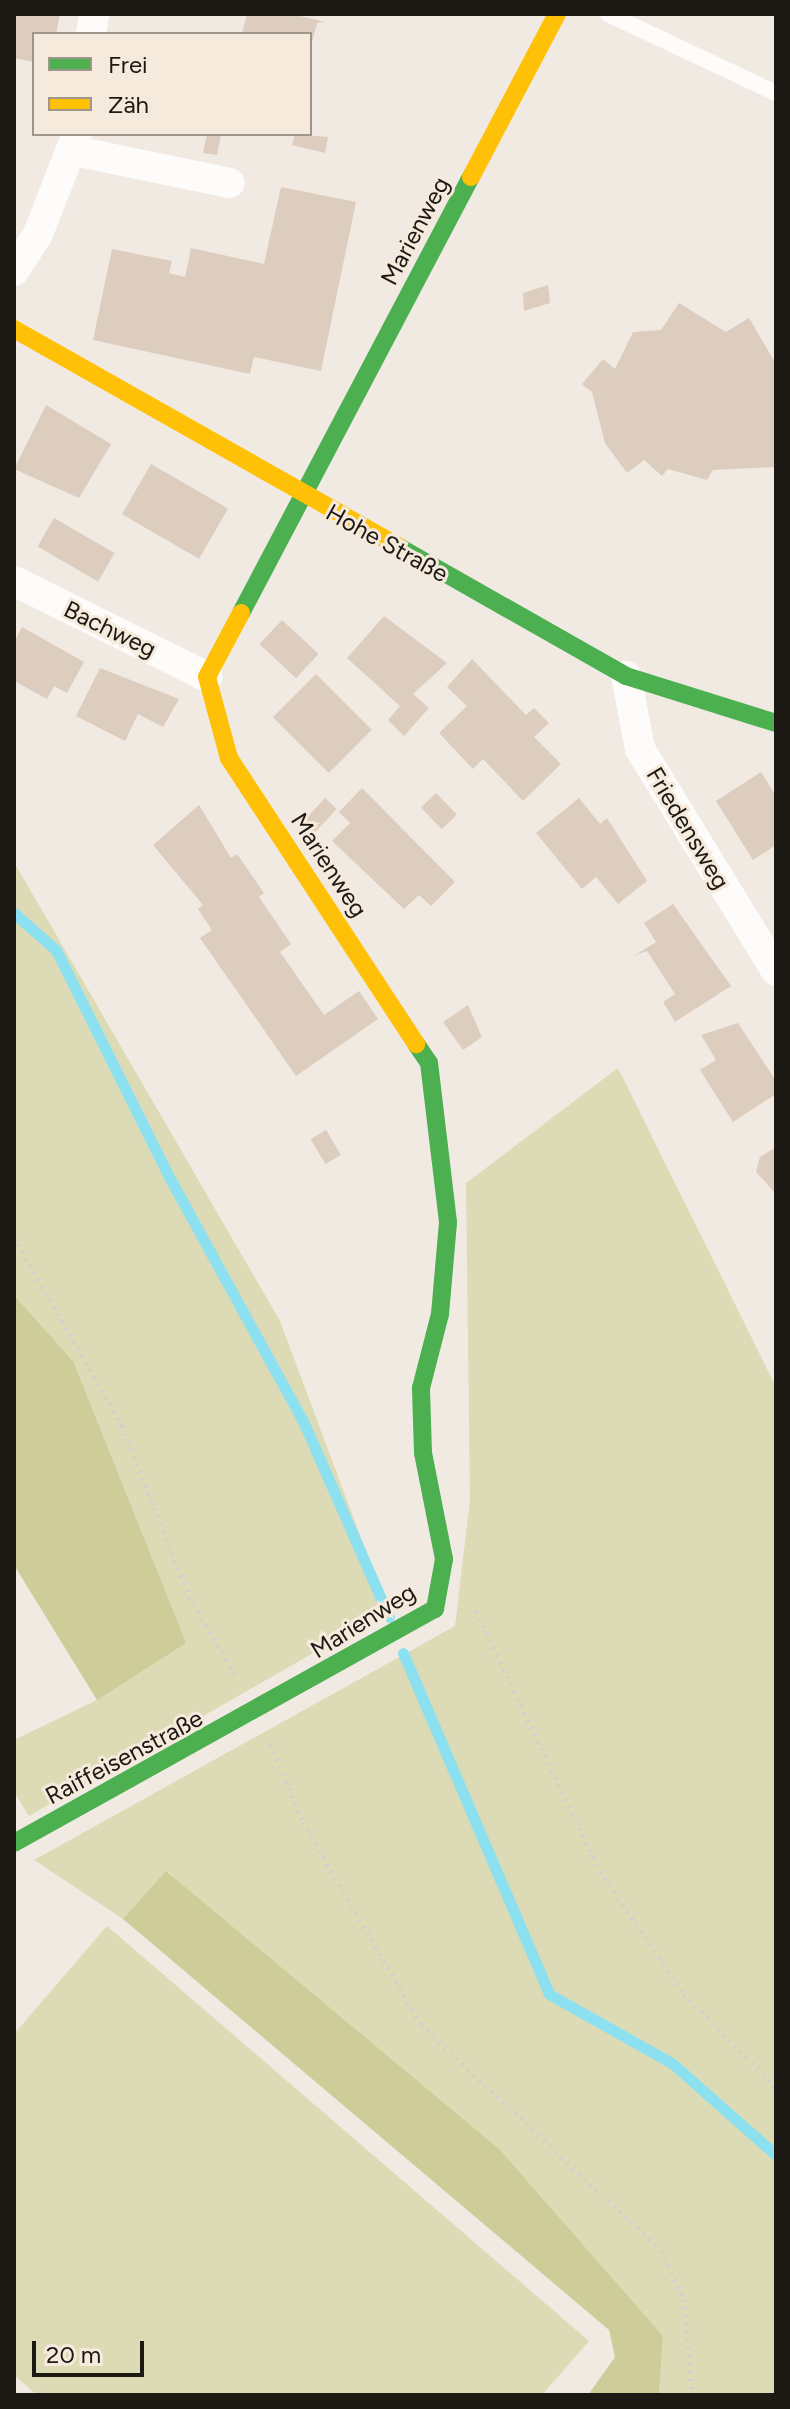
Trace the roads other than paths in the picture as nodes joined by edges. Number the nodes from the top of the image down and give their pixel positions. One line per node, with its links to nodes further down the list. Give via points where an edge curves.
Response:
1 (557, 14): 8 (street, Marienweg)
2 (608, 14): 3 (lane)
3 (776, 93)
4 (76, 143): 5 (street); 6 (street)
5 (230, 183)
6 (14, 271)
7 (14, 329): 8 (street, Hohe Straße)
8 (302, 496): 10 (street, Hohe Straße); 11 (street, Marienweg)
9 (14, 581): 11 (street, Bachweg)
10 (626, 676): 12 (street, Hohe Straße); 13 (street, Friedensweg, via 640,749)
11 (207, 677): 14 (street, Marienweg, via 229,758 429,1063 448,1222 440,1314 421,1388 423,1453 444,1559 435,1609)
12 (776, 723)
13 (776, 971)
14 (257, 1712): 15 (street, Raiffeisenstraße)
15 (14, 1843)

